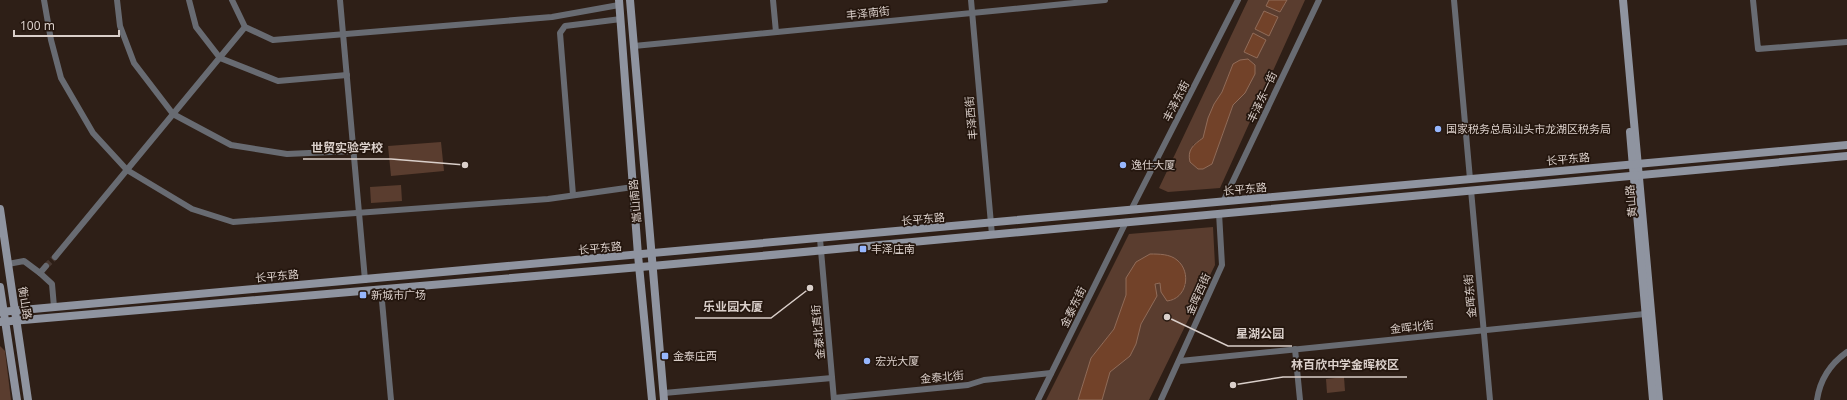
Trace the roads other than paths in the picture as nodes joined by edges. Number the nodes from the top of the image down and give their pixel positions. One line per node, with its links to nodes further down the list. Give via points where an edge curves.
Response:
1 (44, 0): 31 (street, via 51,40 62,78 93,133)
2 (117, 0): 26 (street, via 120,26 134,63)
3 (189, 0): 24 (street, via 196,27)
4 (232, 0): 19 (street)
5 (340, 0): 21 (street)
6 (630, 0): 23 (street, 嵩山南路)
7 (773, 0): 20 (street)
8 (971, 0): 17 (street, 丰泽西街)
9 (1105, 0): 17 (street, 丰泽南街)
10 (1238, 0): 39 (street, 丰泽东街)
11 (1319, 0): 37 (street, 丰泽东一街)
12 (1454, 0): 33 (street)
13 (1619, 0): 30 (street, 黄山路)
14 (1623, 0): 30 (street, 黄山路)
15 (1754, 0): 22 (street, via 1758,49)
16 (619, 3): 18 (street, 嵩山南路); 21 (street, via 552,17)
17 (972, 13): 20 (street, 丰泽南街); 43 (street, 丰泽西街)
18 (621, 19): 34 (street, 嵩山南路); 36 (street, via 565,26 560,33)
19 (245, 27): 21 (street, via 273,40); 24 (street)
20 (776, 32): 23 (street, 丰泽南街)
21 (343, 34): 25 (street)
22 (1847, 42)
23 (634, 46): 47 (street, 嵩山南路)
24 (220, 58): 25 (street, via 278,81); 26 (street)
25 (347, 75): 28 (street)
26 (173, 114): 28 (street, via 231,144 287,154); 31 (street)
27 (1847, 145): 30 (street, 长平东路)
28 (354, 151): 41 (street)
29 (1847, 156): 32 (street, 长平东路)
30 (1636, 163): 32 (street, 黄山路); 33 (street, 长平东路)
31 (127, 170): 41 (street, via 192,208 233,222); 49 (street)
32 (1637, 174): 35 (street, 长平东路); 61 (street, 黄山路); 81 (street, 黄山路)
33 (1470, 179): 37 (street, 长平东路)
34 (633, 187): 36 (street); 48 (street, 嵩山南路)
35 (1471, 190): 40 (street, 长平东路); 64 (street, 金晖东街)
36 (573, 195): 41 (street)
37 (1223, 202): 39 (street, 长平东路)
38 (0, 209): 50 (street, 衡山路)
39 (1131, 210): 43 (street, 长平东路)
40 (1219, 213): 42 (street, 长平东路); 67 (street, 金晖西街, via 1222,265)
41 (359, 214): 55 (street)
42 (1126, 222): 44 (street, 长平东路); 68 (street, 金泰东街)
43 (991, 223): 44 (street, 丰泽西街); 45 (street, 长平东路)
44 (992, 235): 46 (street, 长平东路)
45 (820, 239): 46 (street, 金泰北直街); 47 (street, 长平东路)
46 (821, 250): 52 (street, 长平东路); 69 (street, 金泰北直街)
47 (651, 254): 48 (street, 长平东路); 52 (street, 嵩山南路)
48 (638, 255): 53 (street, 嵩山南路); 55 (street, 长平东路)
49 (55, 256)
50 (8, 264): 54 (street, via 24,261); 59 (street, 衡山路)
51 (46, 266): 54 (street)
52 (652, 266): 53 (street, 长平东路); 70 (street, 嵩山南路)
53 (639, 267): 57 (street, 长平东路); 75 (street, 嵩山南路)
54 (40, 273): 58 (street, via 52,284)
55 (365, 280): 58 (street, 长平东路)
56 (0, 287): 60 (street, 衡山路)
57 (381, 290): 62 (street, 长平东路); 74 (street)
58 (54, 307): 59 (street, 长平东路)
59 (16, 310): 60 (street, 长平东路); 62 (street, 衡山路)
60 (2, 312): 63 (street, 衡山路)
61 (1646, 314): 64 (street, 金晖北街); 80 (street, 黄山路)
62 (17, 321): 63 (street, 长平东路); 73 (street, 衡山路)
63 (3, 322): 72 (street, 衡山路)
64 (1484, 330): 65 (street, 金晖北街); 79 (street, 金晖东街)
65 (1295, 348): 67 (street, 金晖北街); 78 (street)
66 (1847, 352): 82 (street, via 1836,360 1822,380)
67 (1180, 360): 77 (street, 金晖西街)
68 (1051, 372): 71 (street, 金泰北街, via 984,380 968,385); 76 (street, 金泰东街)
69 (832, 378): 70 (street); 71 (street, 金泰北直街)
70 (664, 396)
71 (834, 399)
72 (17, 400)
73 (28, 400)
74 (391, 400)
75 (652, 400)
76 (1038, 400)
77 (1161, 400)
78 (1300, 400)
79 (1490, 400)
80 (1653, 400)
81 (1660, 400)
82 (1817, 400)

